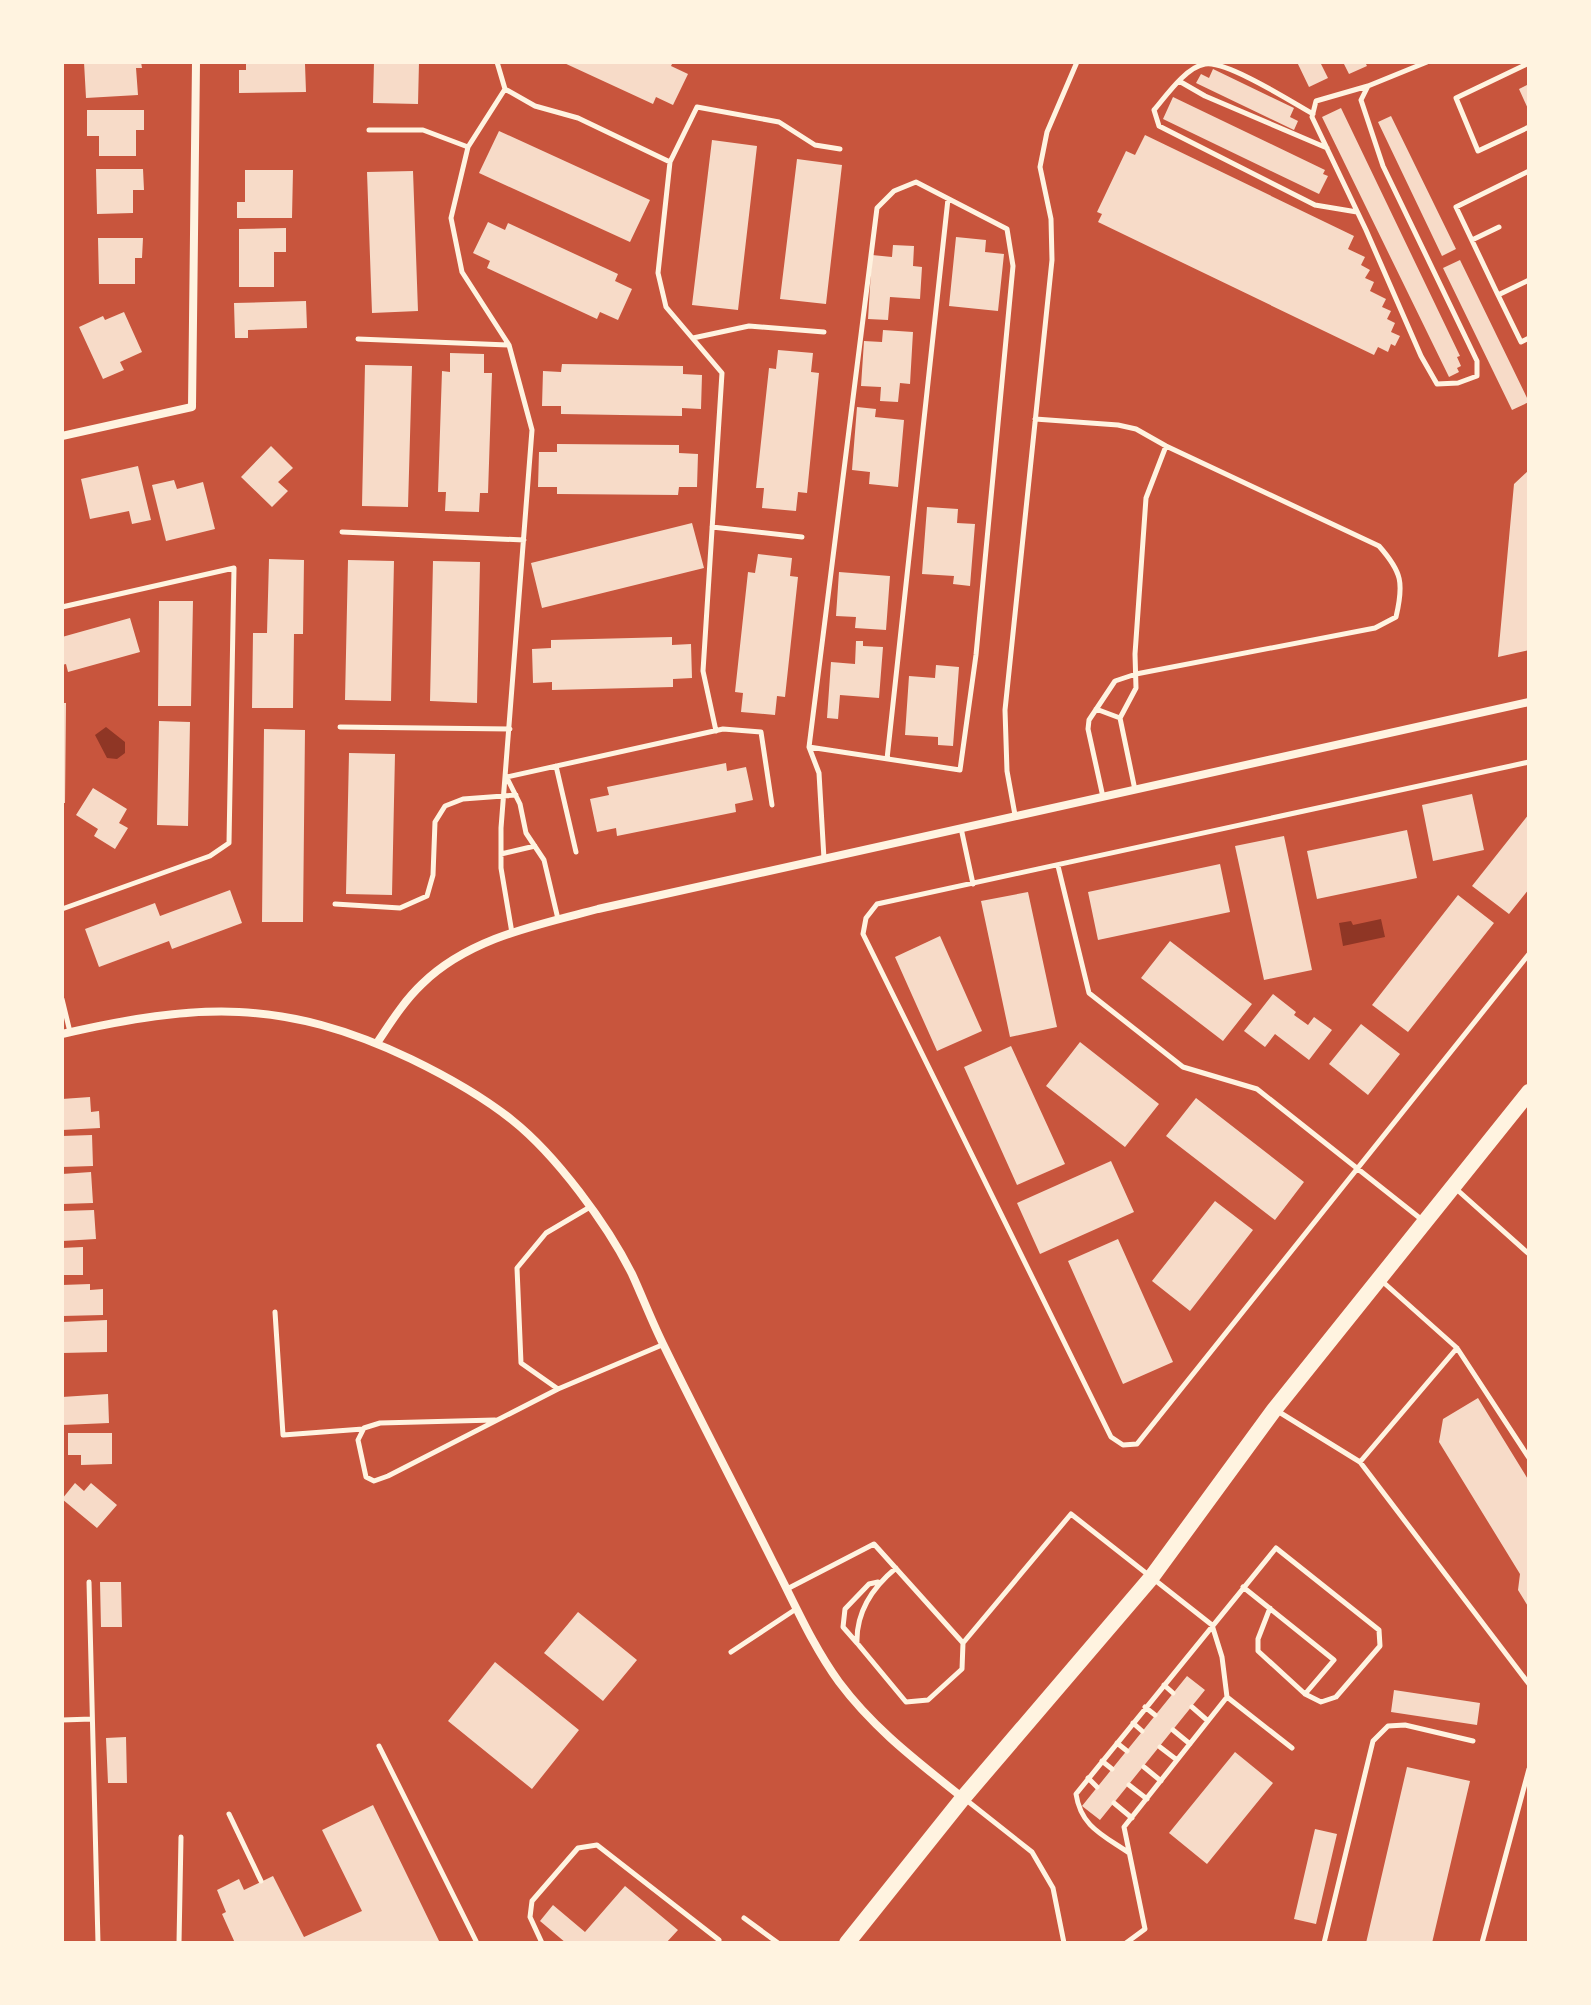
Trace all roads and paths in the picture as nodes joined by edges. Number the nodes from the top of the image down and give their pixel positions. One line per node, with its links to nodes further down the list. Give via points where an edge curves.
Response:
1 (196, 62): 29 (street, via 192,407)
2 (497, 62): 8 (lane)
3 (1077, 62): 28 (lane, via 1047,132 1040,167 1051,219 1052,260)
4 (1427, 62): 7 (lane)
5 (1529, 63): 10 (lane, via 1456,98 1478,151)
6 (1179, 81): 9 (lane, via 1203,64 1223,65); 13 (lane); 18 (lane, via 1154,110 1159,126 1315,205)
7 (1368, 86): 9 (lane, via 1316,101); 18 (lane, via 1361,100 1383,166 1477,361 1477,376 1437,384)
8 (505, 89): 12 (lane); 15 (lane)
9 (1313, 114): 13 (lane)
10 (1529, 127)
11 (369, 130): 12 (lane, via 423,130)
12 (468, 147): 27 (lane, via 451,218 462,272)
13 (1327, 148): 18 (lane)
14 (840, 149): 15 (lane, via 815,145 779,122 697,107)
15 (670, 162): 24 (lane, via 658,273 666,307)
16 (1529, 171): 20 (lane, via 1456,207)
17 (948, 199): 43 (lane, via 916,182 894,191 877,208); 44 (lane); 44 (lane, via 1007,229 1013,266 976,655 960,770)
18 (1358, 213)
19 (1499, 227): 20 (lane)
20 (1472, 240): 22 (lane)
21 (1529, 280): 22 (lane)
22 (1498, 295): 25 (lane, via 1521,342)
23 (824, 332): 24 (lane, via 749,326)
24 (693, 338): 31 (lane, via 722,373)
25 (1529, 338)
26 (358, 339): 27 (lane)
27 (509, 345): 34 (lane, via 532,430)
28 (1035, 419): 30 (lane, via 1127,427); 53 (lane, via 1005,710)
29 (62, 436)
30 (1166, 446): 36 (lane, via 1146,498); 36 (lane, via 1379,546 1396,565 1403,590 1396,617 1375,628)
31 (712, 527): 33 (lane); 42 (lane, via 703,671)
32 (342, 532): 34 (lane)
33 (802, 537)
34 (524, 540): 41 (lane)
35 (62, 607): 62 (lane, via 234,568 229,843 210,856)
36 (1136, 674): 38 (lane, via 1115,681); 39 (lane, via 1136,688)
37 (1529, 702): 48 (street)
38 (1096, 709): 39 (lane); 51 (lane, via 1088,729)
39 (1120, 718): 48 (lane)
40 (340, 727): 41 (lane)
41 (510, 729): 47 (lane)
42 (716, 731): 46 (lane); 52 (lane, via 761,732)
43 (809, 747): 44 (lane); 58 (lane, via 819,773)
44 (887, 759)
45 (1529, 762): 59 (lane)
46 (556, 766): 47 (lane); 56 (lane)
47 (507, 777): 49 (lane); 50 (lane)
48 (1135, 790): 51 (street)
49 (516, 795): 50 (lane); 55 (lane, via 526,833)
50 (504, 796): 57 (lane); 61 (lane, via 445,806 435,822 427,896 400,908)
51 (1103, 797): 53 (street)
52 (772, 805)
53 (1015, 816): 54 (street)
54 (961, 828): 58 (street); 60 (lane)
55 (536, 846): 57 (lane); 63 (lane)
56 (576, 852)
57 (501, 854): 64 (lane)
58 (824, 859): 63 (street)
59 (1058, 866): 60 (lane); 70 (lane, via 1089,993 1183,1067 1257,1089)
60 (973, 884): 70 (lane, via 877,904 866,918 863,934 1111,1437 1123,1445 1137,1444)
61 (335, 904)
62 (62, 909)
63 (558, 919): 64 (street)
64 (512, 933): 68 (street, via 468,951 434,974 400,1007)
65 (1529, 954): 70 (lane)
66 (62, 999): 67 (lane)
67 (66, 1033): 68 (street, via 132,1018 242,1010 325,1025)
68 (377, 1043): 72 (street, via 437,1072 515,1121)
69 (1529, 1092): 71 (main road)
70 (1357, 1168): 73 (lane)
71 (1453, 1186): 73 (main road); 74 (lane)
72 (590, 1206): 77 (street, via 631,1273); 79 (lane, via 546,1233 517,1268 521,1363)
73 (1425, 1222): 75 (main road)
74 (1529, 1254)
75 (1379, 1279): 78 (lane); 80 (main road)
76 (275, 1312): 82 (lane, via 283,1435)
77 (663, 1344): 79 (lane); 90 (street)
78 (1457, 1348): 83 (lane); 84 (lane)
79 (558, 1389): 81 (lane)
80 (1274, 1410): 84 (lane); 86 (main road)
81 (495, 1420): 82 (lane, via 380,1423); 82 (lane, via 374,1481 366,1477 358,1440)
82 (364, 1428)
83 (1529, 1458)
84 (1360, 1462): 97 (lane)
85 (896, 1568): 88 (lane); 90 (lane, via 874,1544); 95 (lane)
86 (1151, 1578): 93 (lane); 95 (lane, via 1071,1514); 127 (main road)
87 (89, 1582): 105 (lane)
88 (878, 1582): 94 (lane, via 860,1614); 94 (lane, via 869,1584 845,1609 843,1627)
89 (1243, 1587): 92 (lane); 93 (lane); 100 (lane, via 1276,1548 1379,1630 1380,1646 1336,1697 1321,1702)
90 (787, 1589): 91 (street)
91 (797, 1608): 96 (lane); 127 (street, via 839,1681 883,1734)
92 (1270, 1608): 100 (lane, via 1258,1651); 100 (lane, via 1334,1660)
93 (1212, 1625): 98 (lane); 101 (lane)
94 (857, 1643): 95 (lane, via 906,1702 917,1703 928,1700 962,1669)
95 (963, 1643)
96 (731, 1652)
97 (1529, 1684)
98 (1164, 1685): 99 (lane); 102 (lane)
99 (1173, 1693)
100 (1305, 1694)
101 (1227, 1697): 107 (lane); 116 (lane)
102 (1145, 1707): 104 (lane); 108 (lane)
103 (1192, 1707): 107 (lane)
104 (1155, 1715)
105 (92, 1719): 106 (lane); 137 (lane)
106 (62, 1720)
107 (1208, 1721): 113 (lane)
108 (1133, 1723): 110 (lane); 112 (lane)
109 (1173, 1730): 113 (lane)
110 (1142, 1731)
111 (1473, 1741): 145 (lane, via 1405,1725 1388,1726 1373,1741)
112 (1117, 1743): 117 (lane); 119 (lane)
113 (1190, 1744): 118 (lane)
114 (379, 1746): 139 (lane)
115 (1160, 1747): 118 (lane)
116 (1292, 1748)
117 (1127, 1751)
118 (1177, 1760): 124 (lane)
119 (1102, 1761): 121 (lane); 123 (lane)
120 (1144, 1767): 124 (lane)
121 (1112, 1769)
122 (1529, 1769): 146 (lane)
123 (1088, 1778): 126 (lane); 133 (lane, via 1076,1794 1078,1811 1091,1827)
124 (1161, 1781): 128 (lane)
125 (1129, 1785): 128 (lane)
126 (1097, 1787)
127 (963, 1798): 142 (main road); 143 (lane, via 1032,1852 1053,1888)
128 (1147, 1799): 131 (lane)
129 (1114, 1803): 131 (lane)
130 (229, 1814): 134 (lane)
131 (1132, 1818): 133 (lane, via 1124,1827)
132 (181, 1837): 138 (lane)
133 (1130, 1853): 144 (lane, via 1145,1929)
134 (261, 1881)
135 (744, 1918): 141 (lane)
136 (719, 1940): 140 (lane, via 597,1845 578,1848 532,1901 530,1917)
137 (98, 1943)
138 (179, 1943)
139 (477, 1943)
140 (542, 1943)
141 (778, 1943)
142 (847, 1943)
143 (1064, 1943)
144 (1126, 1943)
145 (1324, 1943)
146 (1482, 1943)

